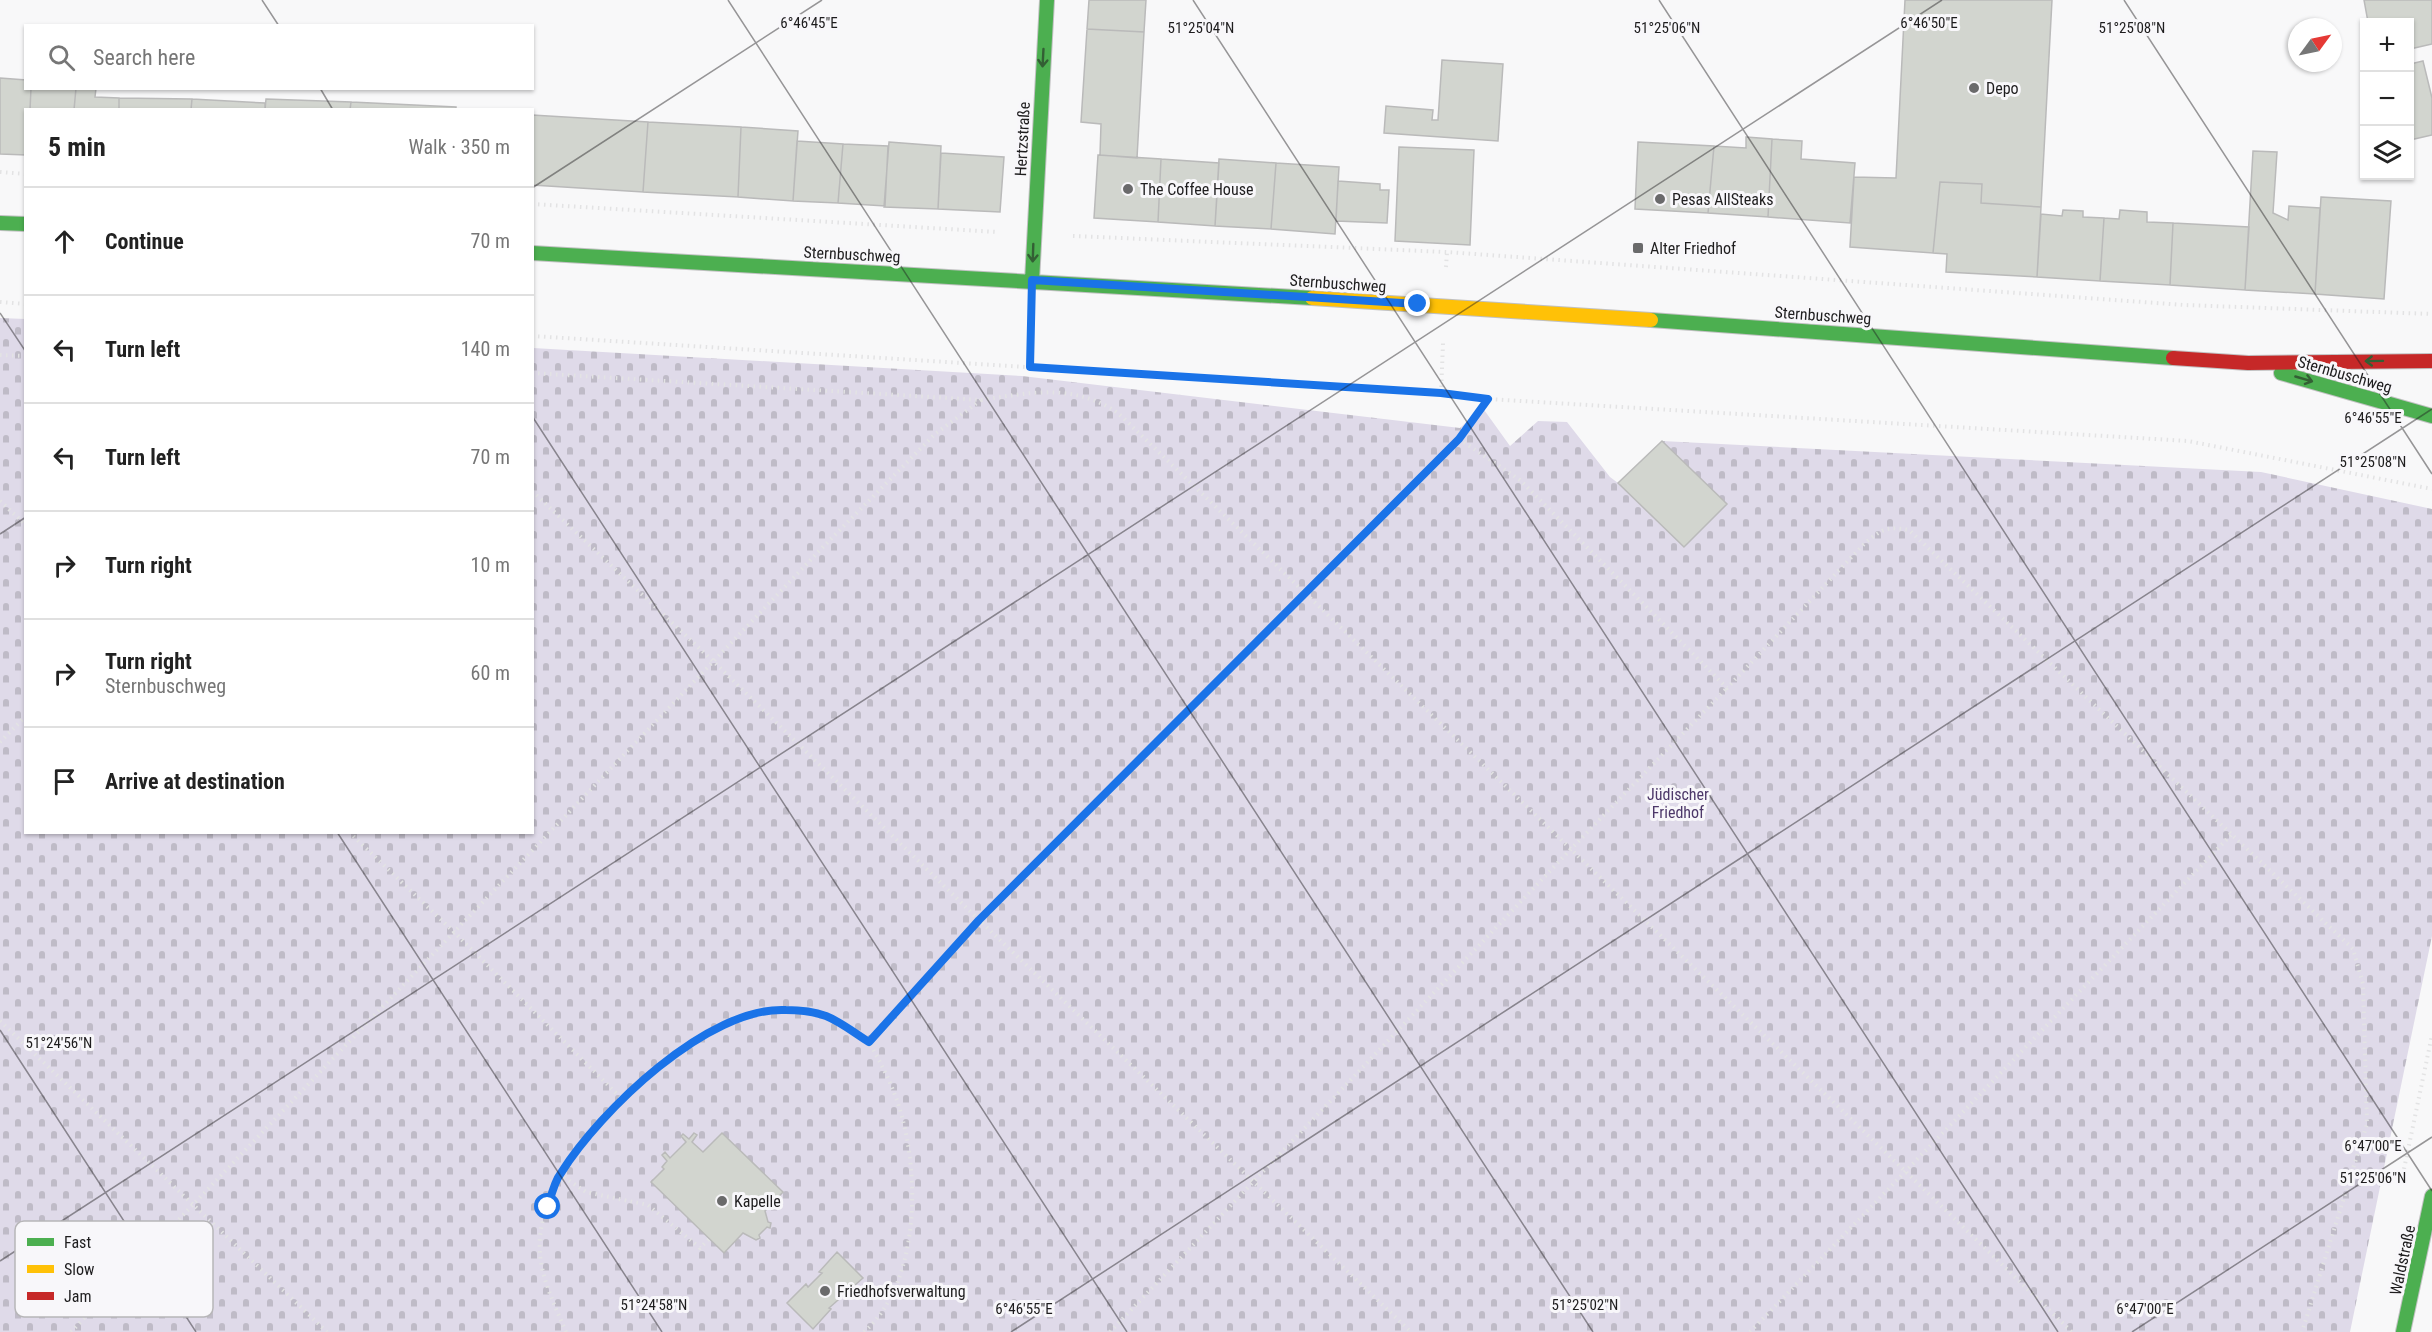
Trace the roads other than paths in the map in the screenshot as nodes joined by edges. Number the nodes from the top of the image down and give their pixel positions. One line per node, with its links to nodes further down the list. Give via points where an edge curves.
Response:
1 (1047, 0): 5 (main road, Hertzstraße, one-way to 5)
2 (0, 223): 3 (main road)
3 (24, 224)
4 (534, 252): 5 (main road, Sternbuschweg)
5 (1032, 280): 7 (main road, Sternbuschweg)
6 (2432, 361): 7 (main road, Sternbuschweg, one-way to 7)
7 (2248, 363): 8 (main road, Sternbuschweg, one-way to 8)
8 (2432, 416)
9 (2432, 1196): 10 (main road, Waldstraße)
10 (2403, 1332)

